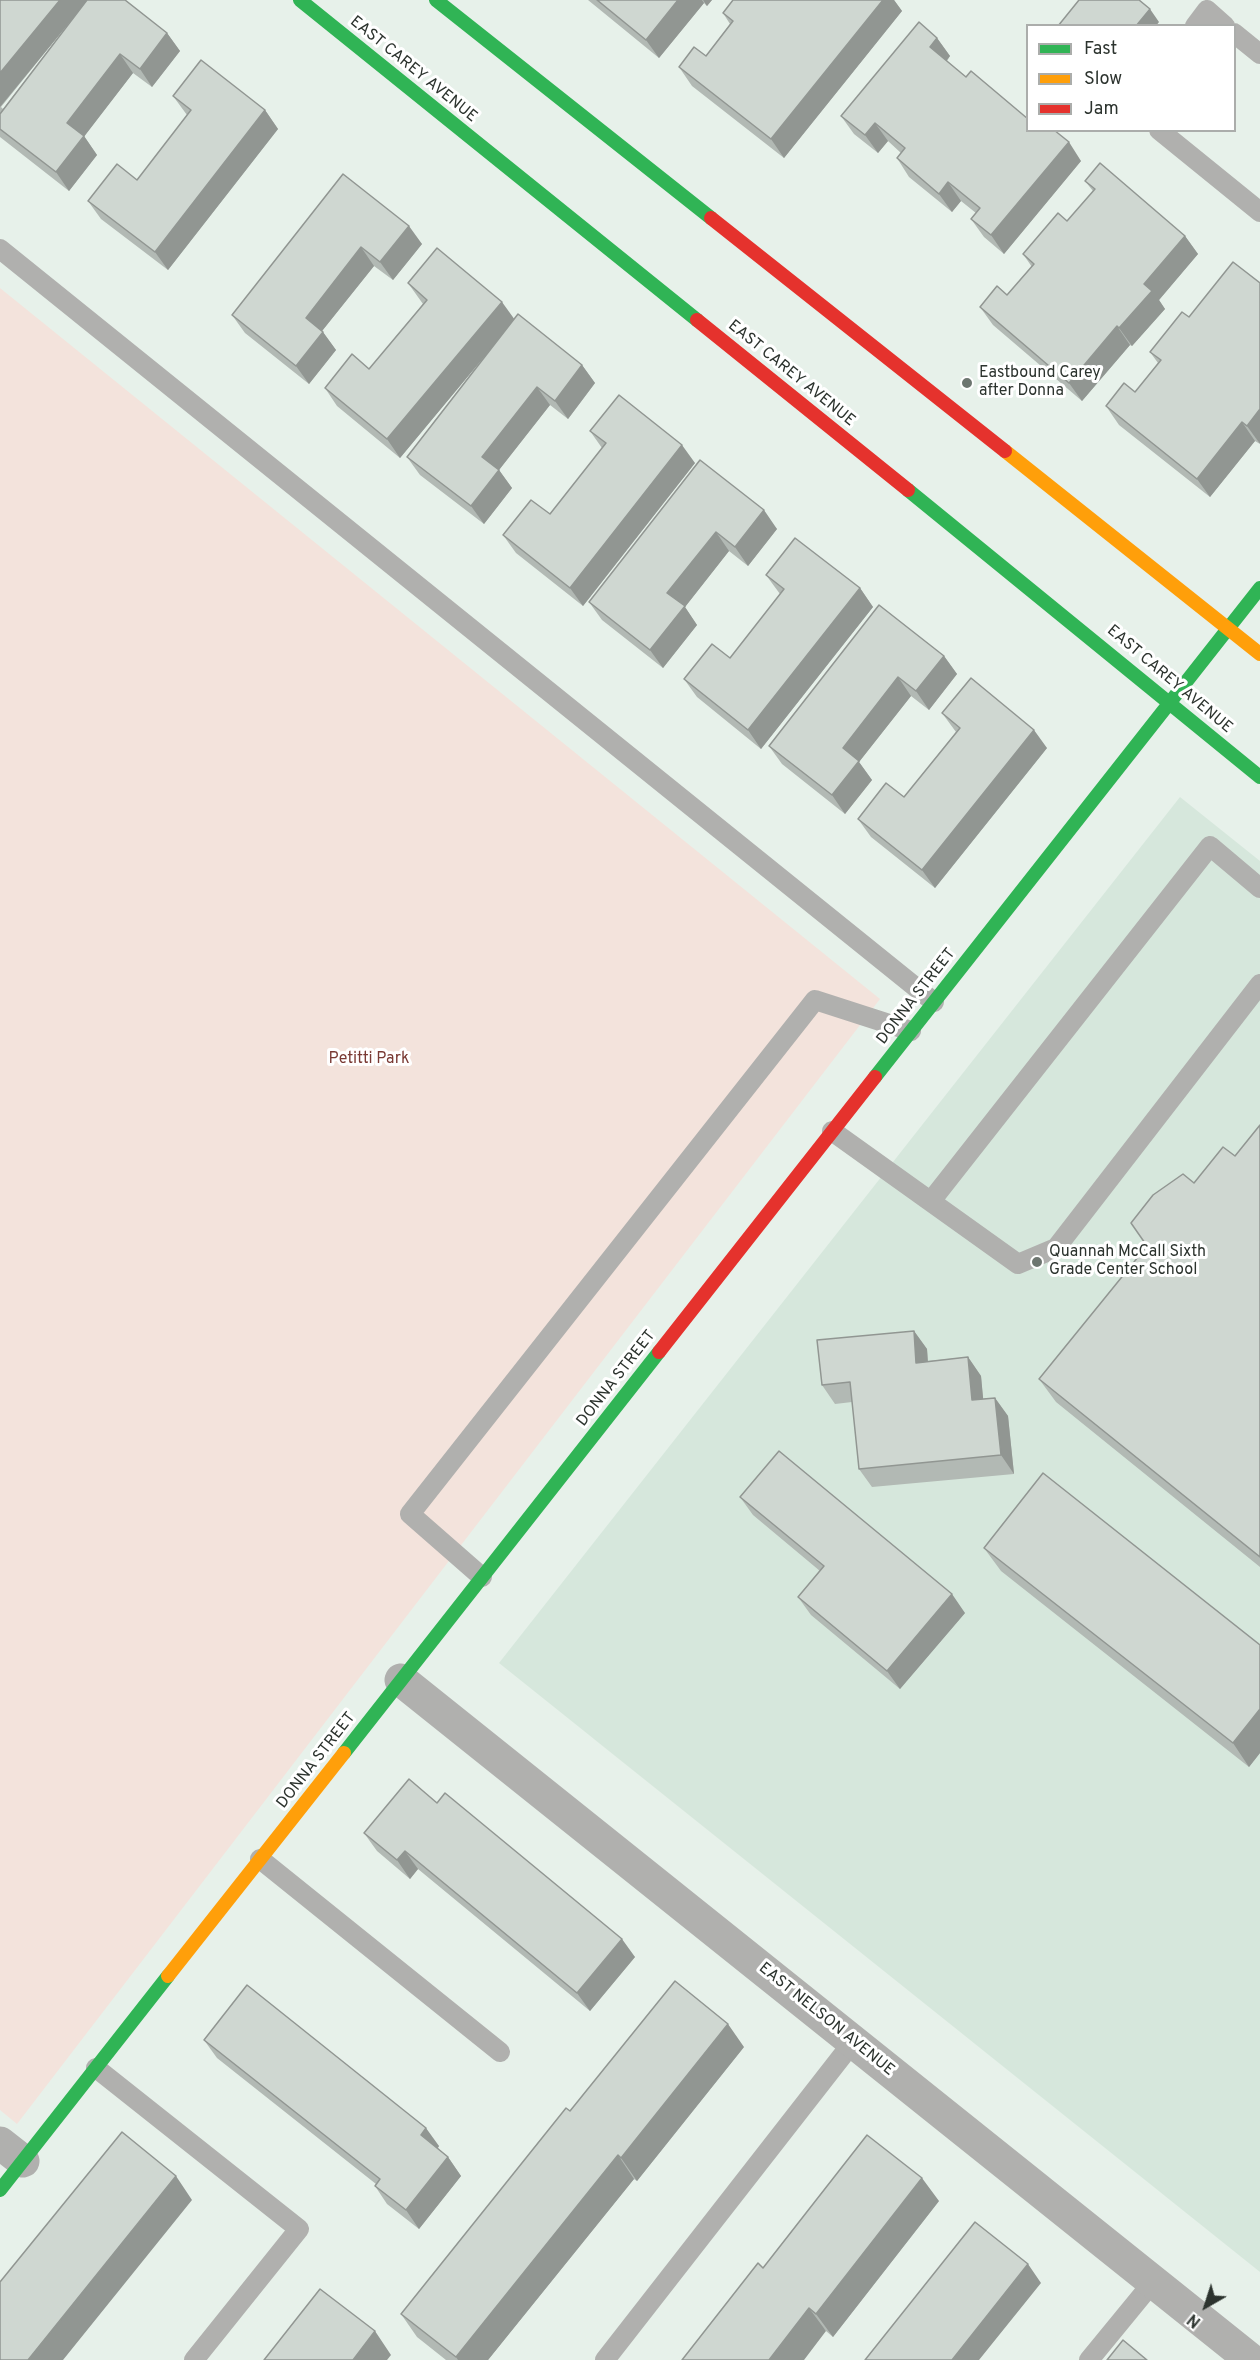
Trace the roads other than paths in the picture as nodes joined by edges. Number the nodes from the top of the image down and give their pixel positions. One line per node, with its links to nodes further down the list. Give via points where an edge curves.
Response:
1 (300, 0): 13 (main road, EAST CAREY AVENUE)
2 (436, 0): 11 (main road)
3 (1198, 12): 4 (lane)
4 (1221, 24)
5 (1236, 35): 6 (lane)
6 (1260, 54)
7 (1161, 132): 8 (lane)
8 (1260, 212)
9 (0, 249): 17 (lane)
10 (1260, 588): 11 (main road, DONNA STREET)
11 (1227, 629): 12 (main road); 13 (main road, DONNA STREET)
12 (1260, 654)
13 (1171, 701): 14 (main road, EAST CAREY AVENUE); 17 (main road, DONNA STREET)
14 (1260, 777)
15 (1260, 888): 20 (lane, via 1210,846)
16 (1260, 984): 20 (lane, via 1056,1248 1018,1264)
17 (934, 1002): 18 (main road, DONNA STREET)
18 (911, 1031): 19 (main road, DONNA STREET); 21 (lane, via 815,1000 411,1514)
19 (832, 1131): 20 (lane); 21 (main road, DONNA STREET)
20 (931, 1201)
21 (482, 1578): 22 (main road, DONNA STREET)
22 (401, 1680): 23 (main road, DONNA STREET); 24 (street, EAST NELSON AVENUE)
23 (260, 1859): 25 (lane); 26 (main road, DONNA STREET)
24 (853, 2042): 29 (street, EAST NELSON AVENUE); 31 (lane)
25 (501, 2052)
26 (96, 2068): 27 (main road, DONNA STREET); 30 (lane, via 298,2229)
27 (11, 2152): 28 (main road, DONNA STREET)
28 (0, 2190)
29 (1153, 2282): 32 (lane); 33 (street, EAST NELSON AVENUE)
30 (194, 2360)
31 (605, 2360)
32 (1089, 2360)
33 (1251, 2360)

